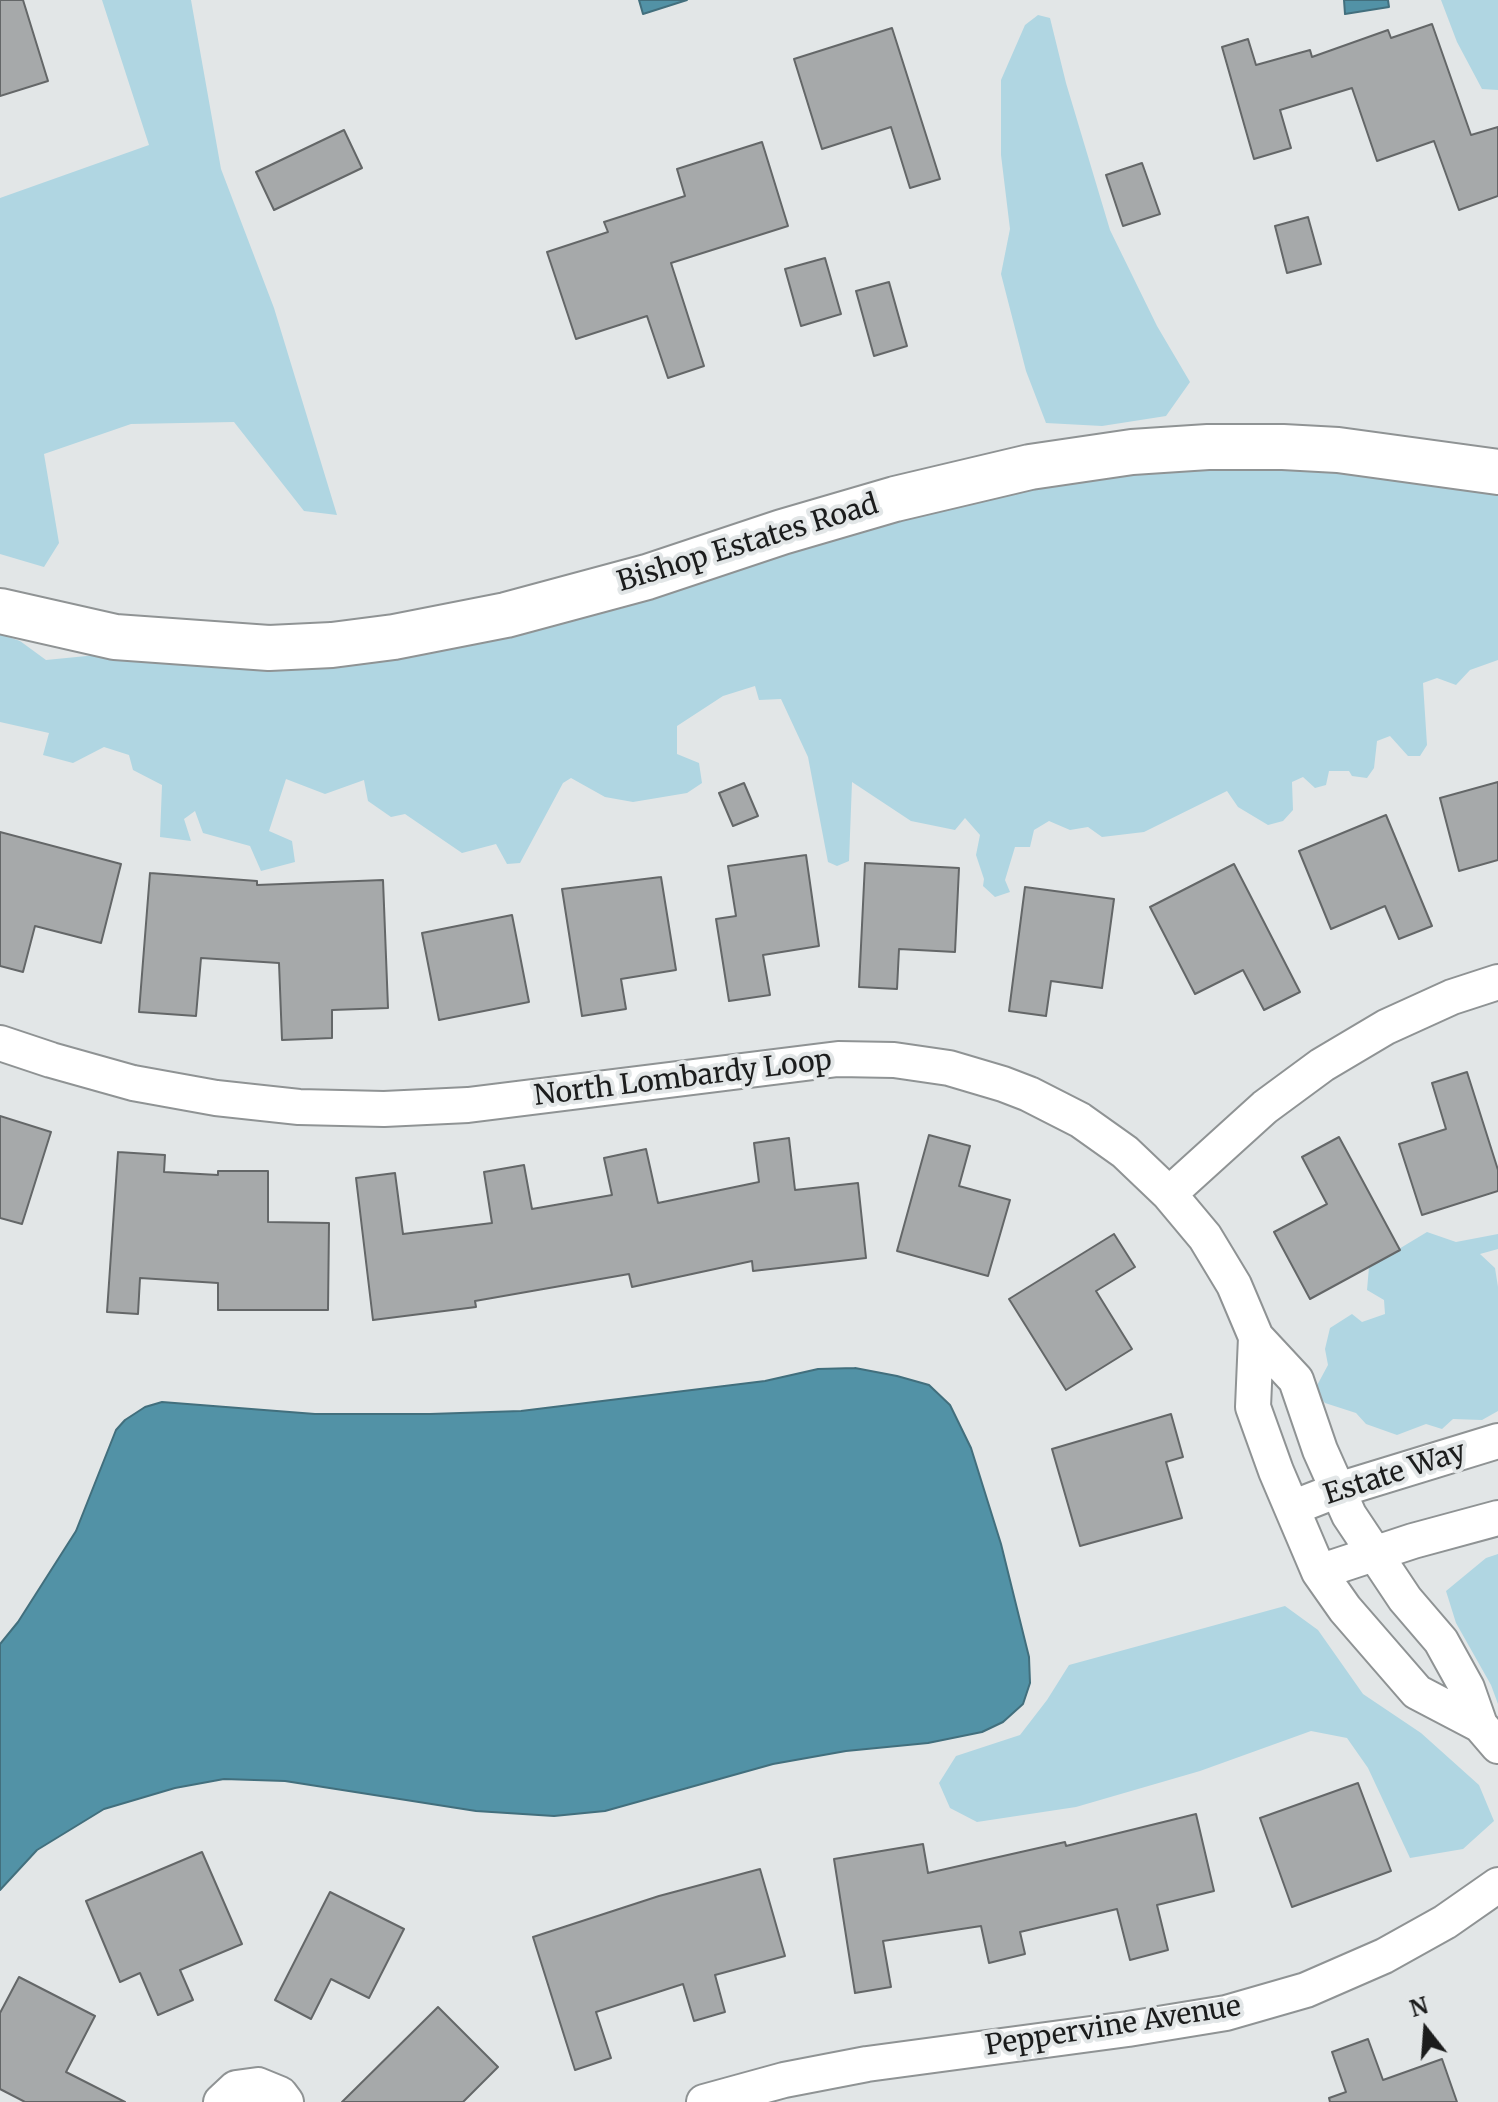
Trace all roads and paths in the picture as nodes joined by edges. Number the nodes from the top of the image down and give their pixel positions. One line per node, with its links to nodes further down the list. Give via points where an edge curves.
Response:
1 (1498, 472): 2 (street, Bishop Estates Road, via 1283,447 1162,450 1044,465 895,499 506,615 332,645 269,648 115,637)
2 (0, 611)
3 (1498, 982): 5 (street, via 1386,1027 1322,1065 1265,1107)
4 (0, 1043): 5 (street, North Lombardy Loop, via 133,1083 299,1107 370,1109 468,1105 838,1059 894,1060 949,1068 1029,1094 1080,1120 1125,1152)
5 (1169, 1194): 6 (street, North Lombardy Loop, via 1205,1237)
6 (1256, 1337): 8 (street, North Lombardy Loop, via 1296,1380); 10 (street, North Lombardy Loop, via 1253,1407)
7 (1498, 1441): 8 (street, Estate Way)
8 (1343, 1503): 10 (street, Estate Way); 11 (street, North Lombardy Loop)
9 (1498, 1518): 11 (street)
10 (1297, 1522): 12 (street, North Lombardy Loop)
11 (1374, 1555): 12 (street); 13 (street, North Lombardy Loop, via 1441,1641)
12 (1319, 1572): 13 (street, North Lombardy Loop, via 1417,1692)
13 (1489, 1736)
14 (1498, 1885): 17 (street, Peppervine Avenue, via 1384,1956 1306,1990 1226,2013 867,2064)
15 (221, 2102): 16 (street, via 236,2088 258,2085)
16 (286, 2102)
17 (704, 2102)

